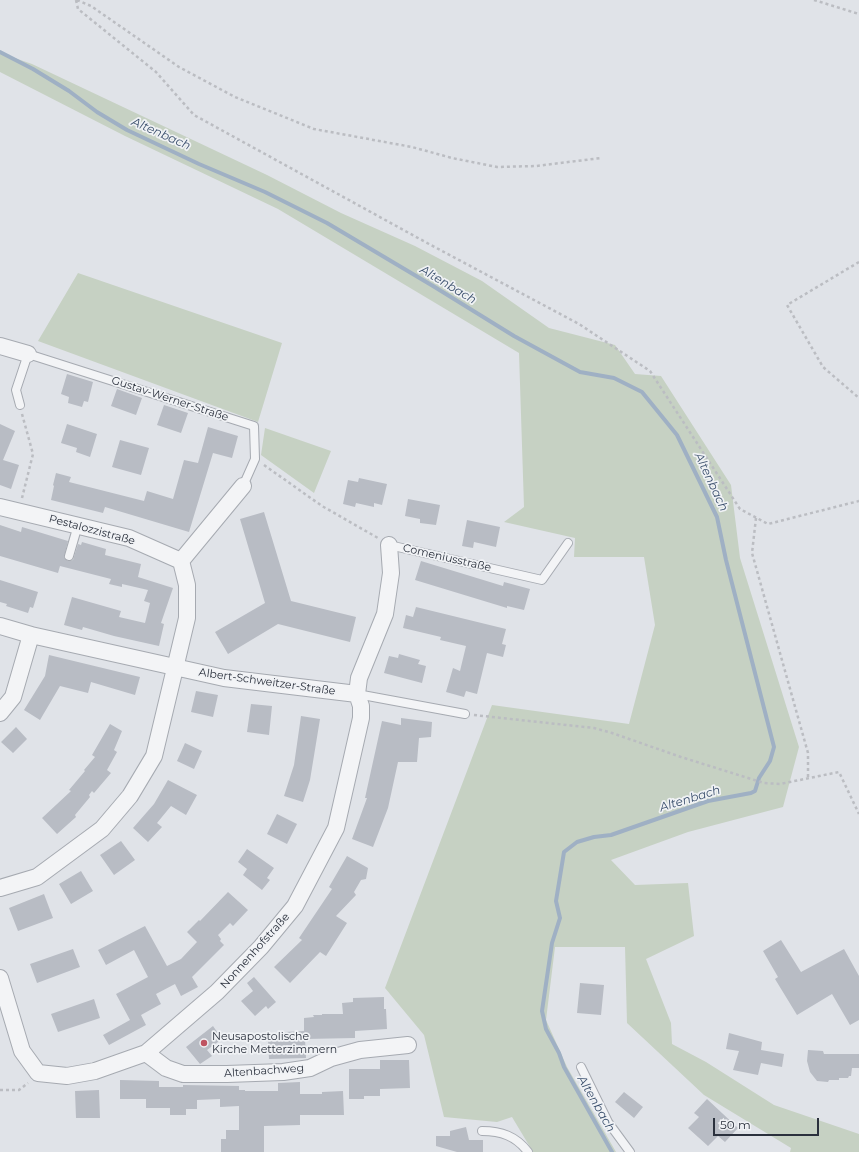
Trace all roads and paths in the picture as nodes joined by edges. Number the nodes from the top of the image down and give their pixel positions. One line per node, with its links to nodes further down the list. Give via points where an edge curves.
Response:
1 (77, 0): 4 (path, via 91,6 179,67 235,97 314,129 412,147 497,167 536,166); 15 (path, via 78,9 156,72 194,115 579,324 650,371 740,509)
2 (814, 0): 3 (path)
3 (859, 14)
4 (601, 158)
5 (859, 262): 8 (path, via 787,305 823,367)
6 (0, 346): 7 (street, Gustav-Werner-Straße)
7 (28, 354): 9 (lane, via 16,390); 10 (lane, Gustav-Werner-Straße, via 254,426)
8 (859, 398)
9 (20, 405): 14 (path, via 33,454)
10 (255, 459): 11 (lane, Gustav-Werner-Straße); 18 (path, via 322,506 370,532)
11 (243, 486): 20 (street)
12 (859, 501): 15 (path, via 768,524)
13 (0, 507): 14 (street, Pestalozzistraße)
14 (18, 511): 16 (street, Pestalozzistraße)
15 (756, 518): 27 (path, via 752,553 808,752)
16 (78, 525): 19 (lane); 20 (street, Pestalozzistraße, via 129,538)
17 (568, 543): 18 (lane, Comeniusstraße, via 542,580)
18 (388, 545): 24 (street, Comeniusstraße, via 391,573 385,614 359,678)
19 (69, 556)
20 (181, 561): 23 (street, via 187,585 187,618)
21 (0, 626): 22 (street, Albert-Schweitzer-Straße)
22 (31, 635): 23 (street, Albert-Schweitzer-Straße); 25 (street, via 13,696)
23 (176, 668): 24 (street, Albert-Schweitzer-Straße, via 224,678); 29 (street, via 154,756 130,796 102,829 37,877)
24 (357, 694): 26 (lane, Albert-Schweitzer-Straße); 32 (street, Nonnenhofstraße, via 361,718 336,828 295,906 261,947 217,992)
25 (0, 713)
26 (465, 714): 27 (path, via 594,728 764,783 780,784)
27 (808, 778): 28 (path, via 839,772)
28 (859, 814)
29 (0, 888)
30 (0, 978): 34 (street, via 22,1050)
31 (408, 1045): 32 (street, Altenbachweg, via 360,1050 331,1058 310,1068 235,1074 183,1074 166,1068)
32 (146, 1053): 34 (street, Nonnenhofstraße, via 95,1071 67,1076)
33 (582, 1067): 38 (lane, via 608,1122)
34 (38, 1073): 35 (path, via 20,1090)
35 (0, 1090)
36 (482, 1131): 37 (lane, via 495,1131 514,1138)
37 (528, 1152)
38 (630, 1152)

